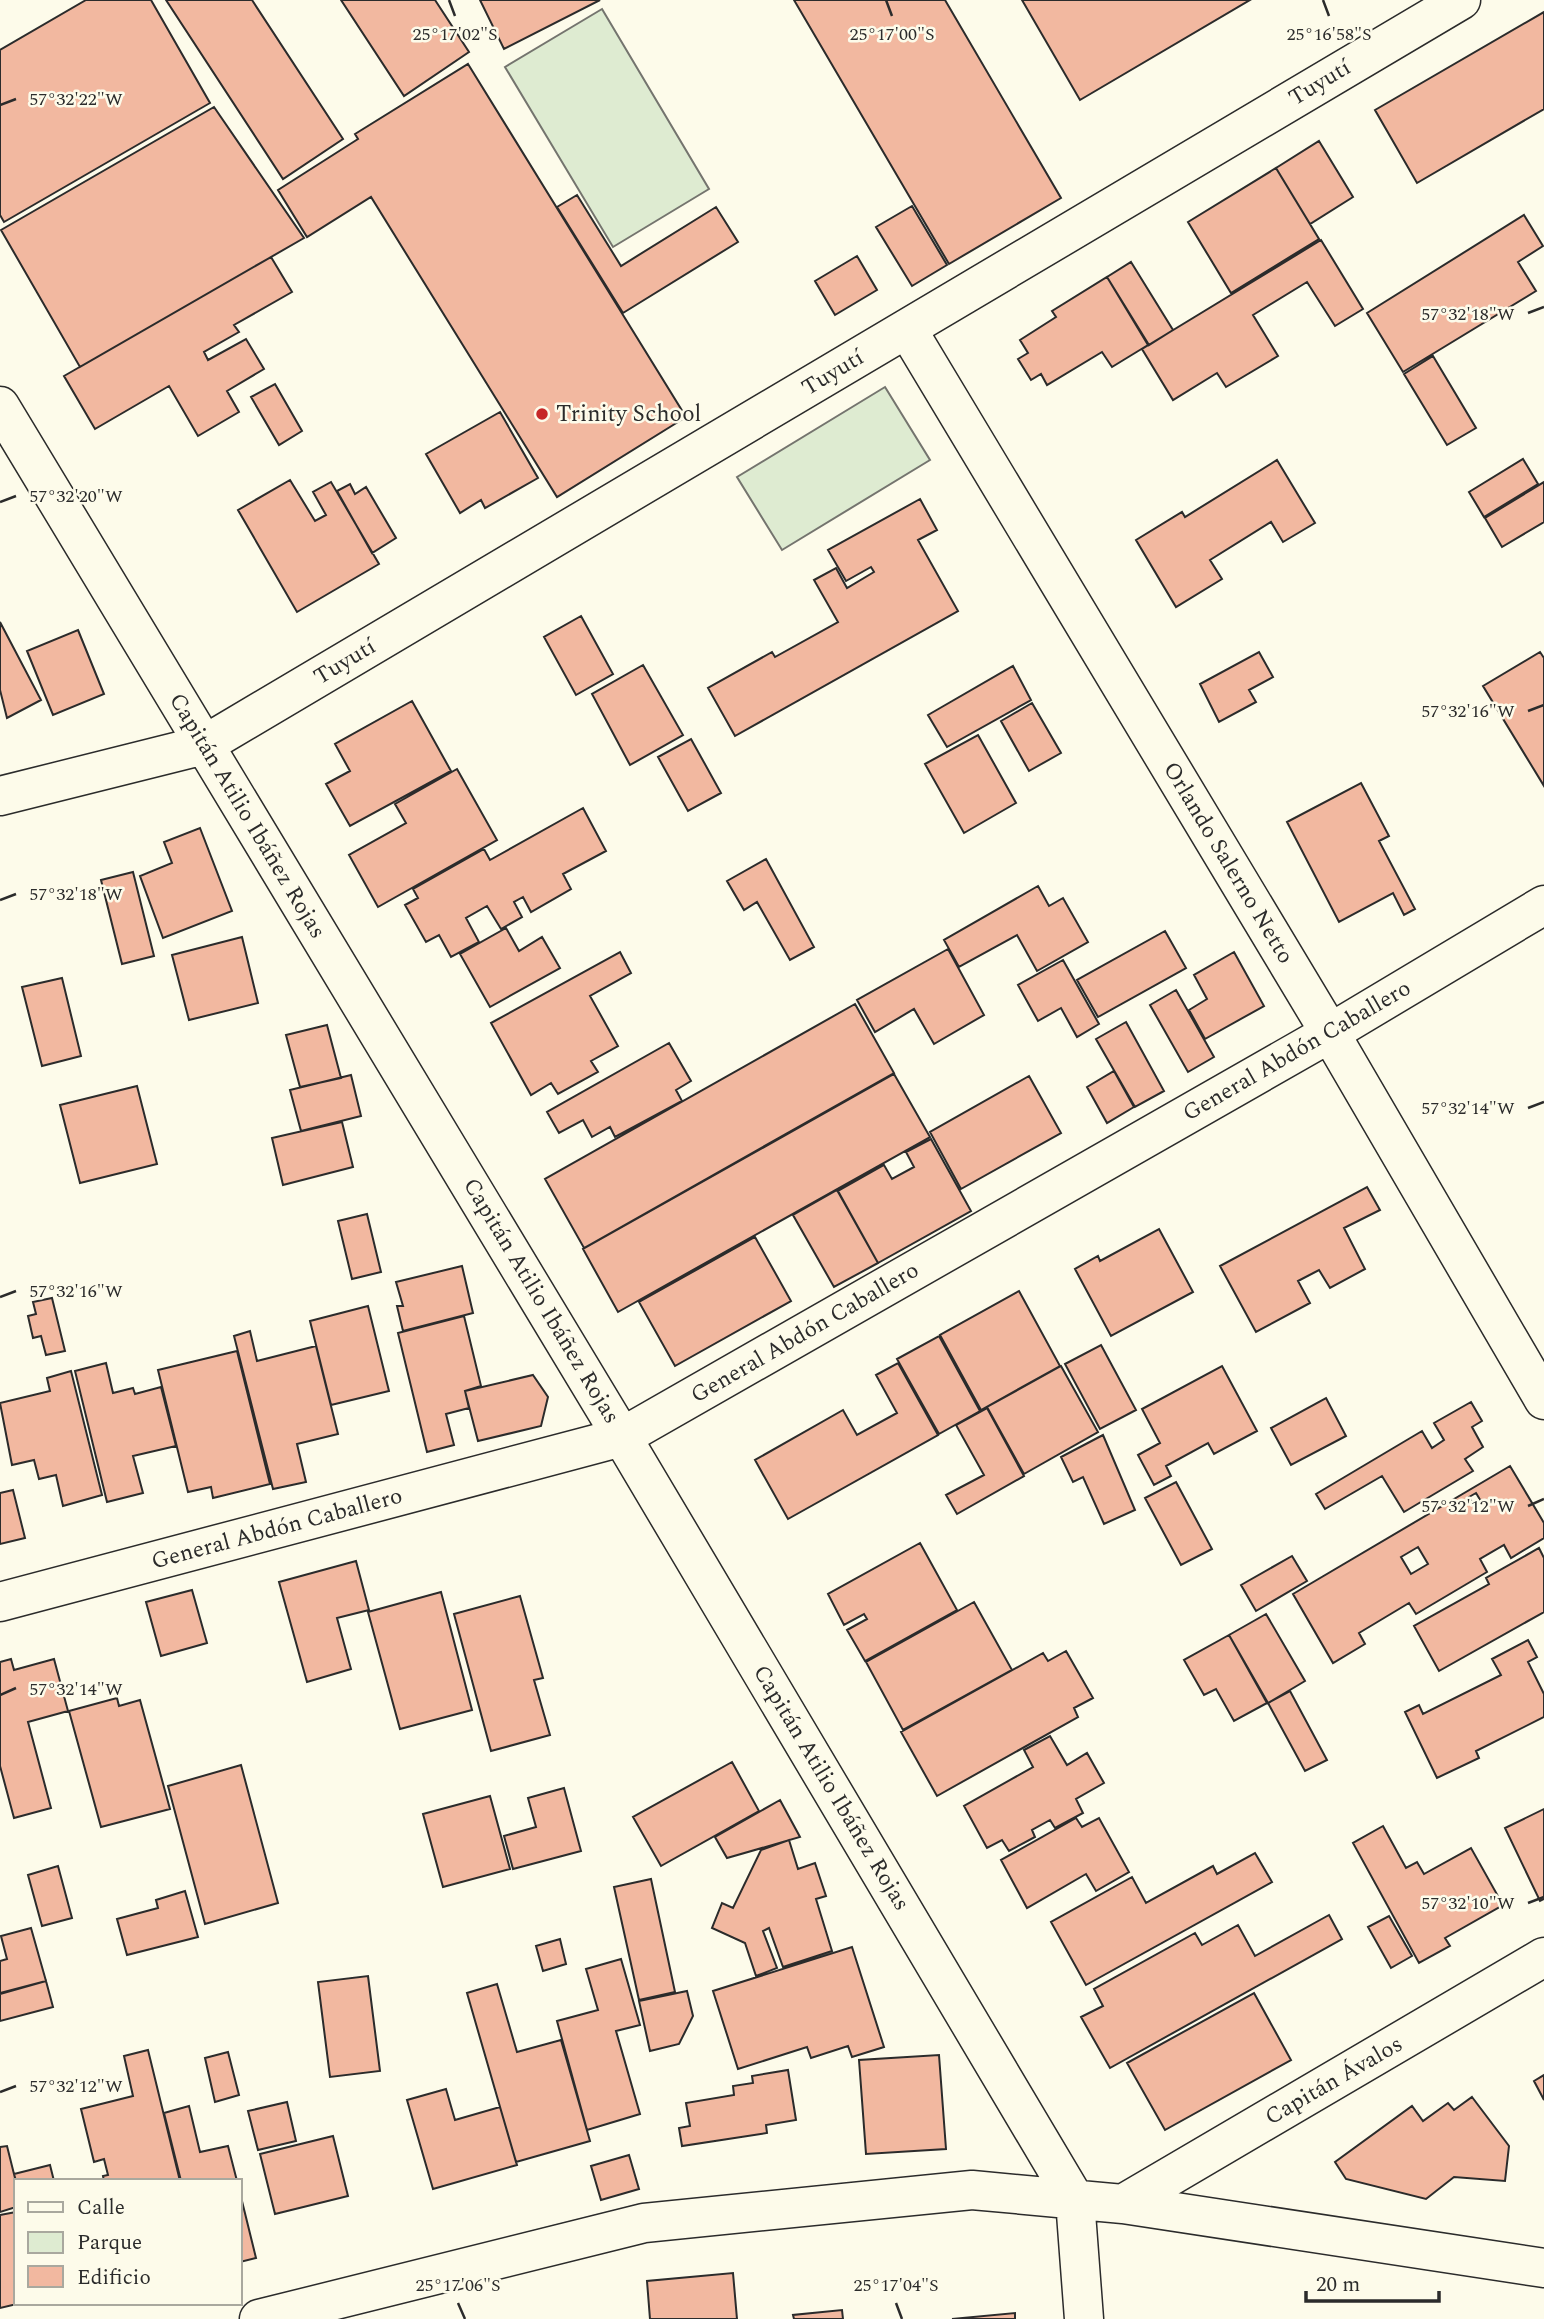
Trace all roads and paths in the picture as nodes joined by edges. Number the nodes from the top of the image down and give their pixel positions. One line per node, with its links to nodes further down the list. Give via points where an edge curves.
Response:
1 (1461, 0): 2 (street, Tuyutí)
2 (907, 329): 4 (street, Tuyutí); 7 (street, Orlando Salerno Netto)
3 (0, 406): 4 (street, Capitán Atilio Ibáñez Rojas)
4 (204, 745): 5 (street, Tuyutí); 9 (street, Capitán Atilio Ibáñez Rojas)
5 (0, 796)
6 (1544, 905): 7 (street, General Abdón Caballero)
7 (1330, 1033): 8 (street, Orlando Salerno Netto); 9 (street, General Abdón Caballero)
8 (1544, 1400)
9 (622, 1437): 10 (street, General Abdón Caballero); 12 (street, Capitán Atilio Ibáñez Rojas)
10 (0, 1602)
11 (1544, 1957): 13 (street, Capitán Ávalos)
12 (1075, 2200): 13 (street); 15 (street, via 972,2190 644,2223); 16 (street)
13 (1123, 2204): 14 (street)
14 (1544, 2268)
15 (259, 2319)
16 (1084, 2319)

